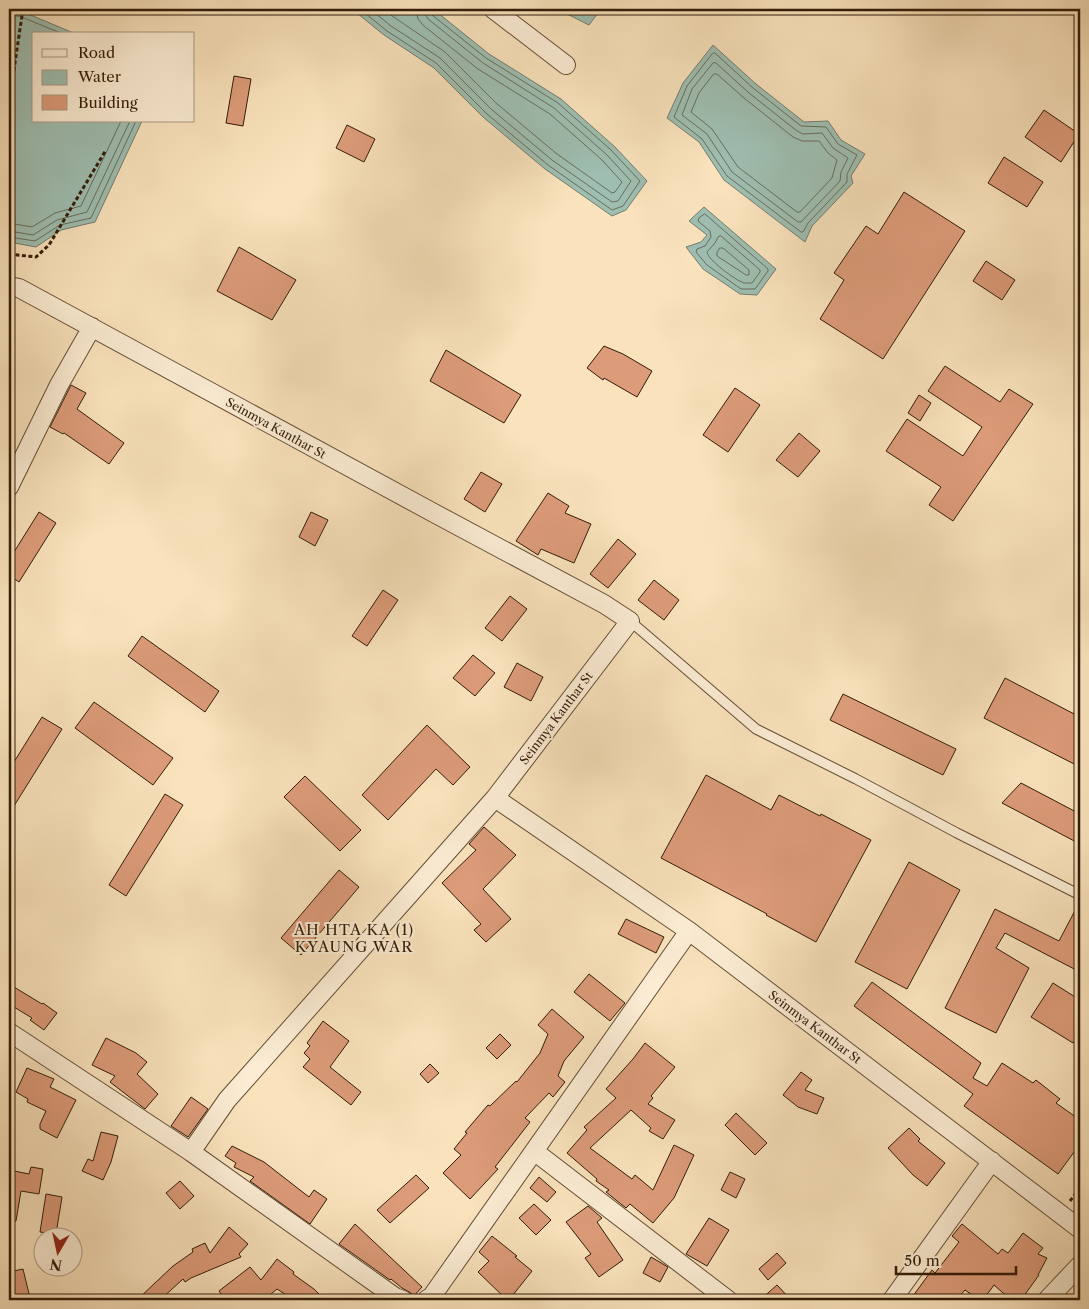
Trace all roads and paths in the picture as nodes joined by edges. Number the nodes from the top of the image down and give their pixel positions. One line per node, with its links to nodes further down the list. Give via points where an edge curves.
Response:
1 (23, 9): 4 (path)
2 (493, 9): 3 (street)
3 (566, 65)
4 (9, 103)
5 (106, 150): 6 (path, via 49,245 36,257)
6 (9, 254)
7 (9, 286): 8 (street, Seinmya Kanthar St, via 19,288)
8 (92, 327): 9 (street, via 59,385); 10 (street, Seinmya Kanthar St)
9 (9, 487)
10 (630, 621): 11 (street, Seinmya Kanthar St); 12 (lane, via 756,728)
11 (494, 798): 13 (street, Seinmya Kanthar St); 16 (street, via 227,1100)
12 (1080, 895)
13 (689, 931): 15 (street); 17 (street, Seinmya Kanthar St)
14 (9, 1032): 16 (street)
15 (534, 1151): 21 (street, via 432,1296); 22 (street)
16 (191, 1152): 20 (street, via 395,1297)
17 (992, 1162): 18 (street, Seinmya Kanthar St); 23 (street)
18 (1080, 1229)
19 (1080, 1265): 24 (street)
20 (404, 1300)
21 (426, 1300)
22 (728, 1300)
23 (892, 1300)
24 (1047, 1300)

